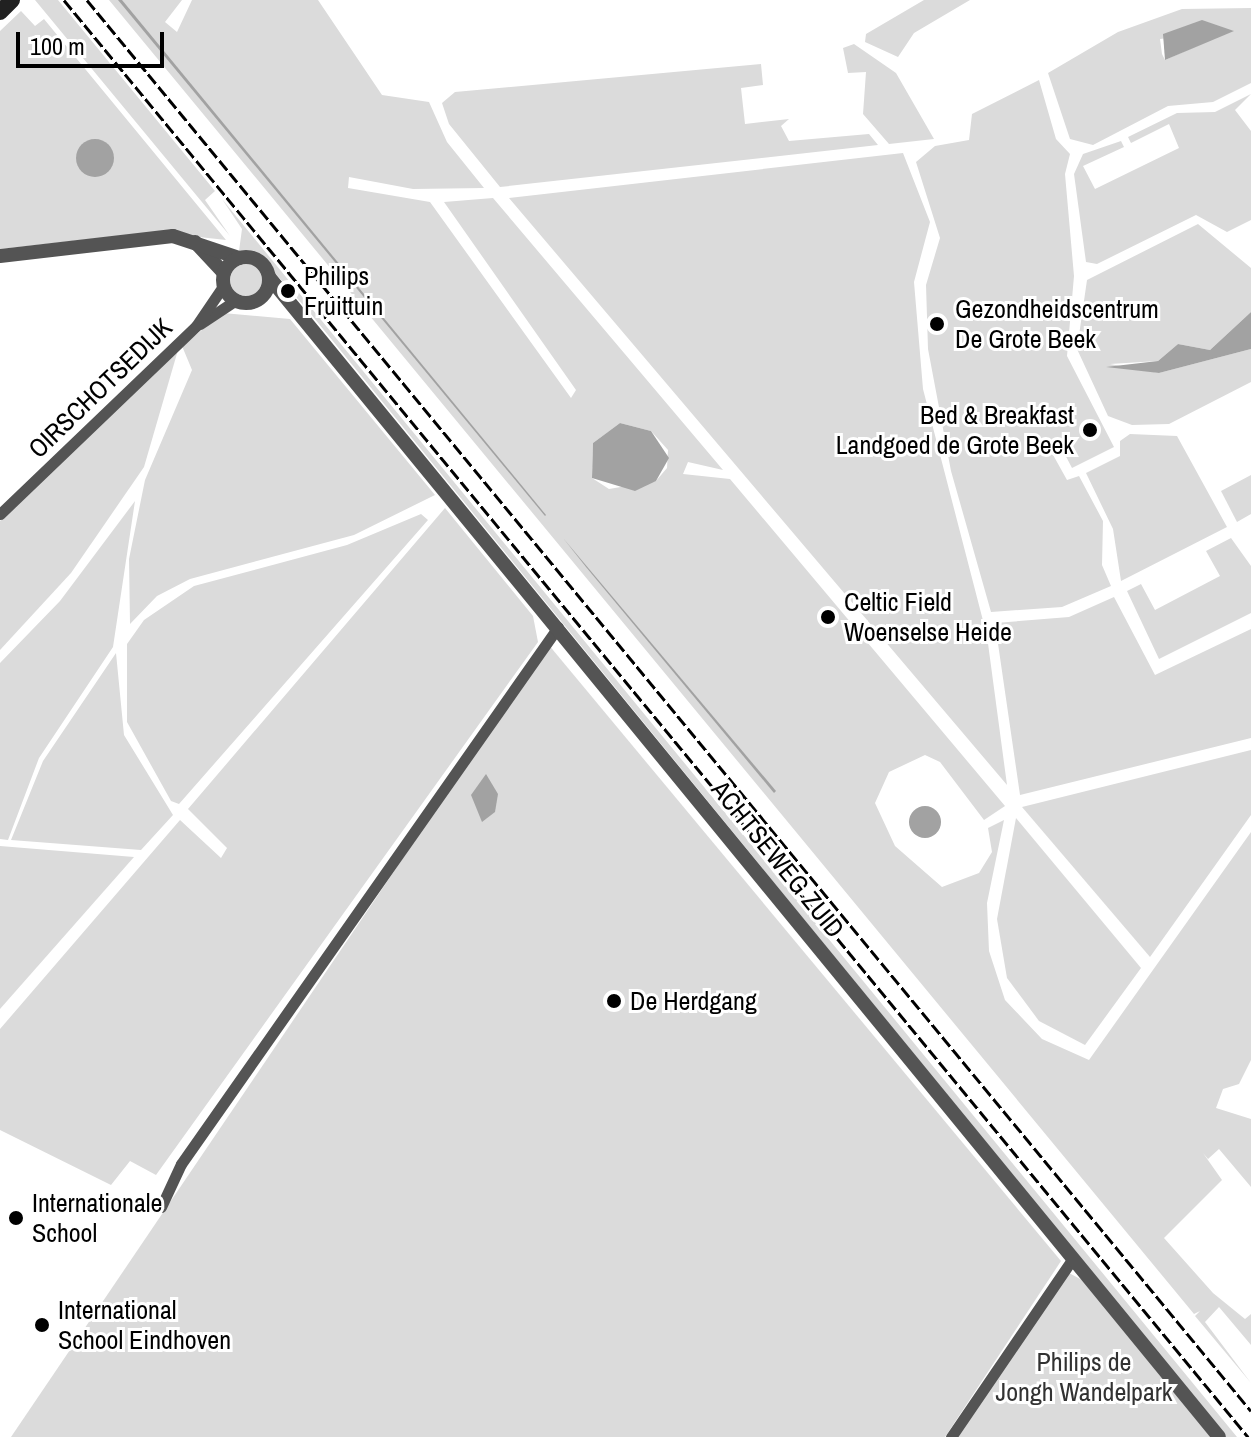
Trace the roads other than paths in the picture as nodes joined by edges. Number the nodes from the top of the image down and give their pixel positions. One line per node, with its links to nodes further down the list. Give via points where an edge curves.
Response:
1 (12, 0): 2 (main road)
2 (0, 12)
3 (186, 238): 4 (street); 5 (street); 7 (street)
4 (0, 256)
5 (239, 258): 6 (street, via 259,261); 7 (street)
6 (269, 277): 8 (street); 10 (street, ACHTSEWEG ZUID)
7 (224, 279): 9 (street); 11 (street, OIRSCHOTSEDIJK)
8 (258, 299): 9 (street); 10 (street)
9 (236, 300): 11 (street, OIRSCHOTSEDIJK)
10 (300, 312): 13 (street, ACHTSEWEG ZUID)
11 (196, 326): 12 (street, OIRSCHOTSEDIJK)
12 (0, 514)
13 (558, 627): 14 (street, via 181,1164); 15 (street, ACHTSEWEG ZUID)
14 (161, 1207)
15 (1073, 1258): 16 (street); 17 (street, ACHTSEWEG ZUID)
16 (951, 1437)
17 (1219, 1437)

